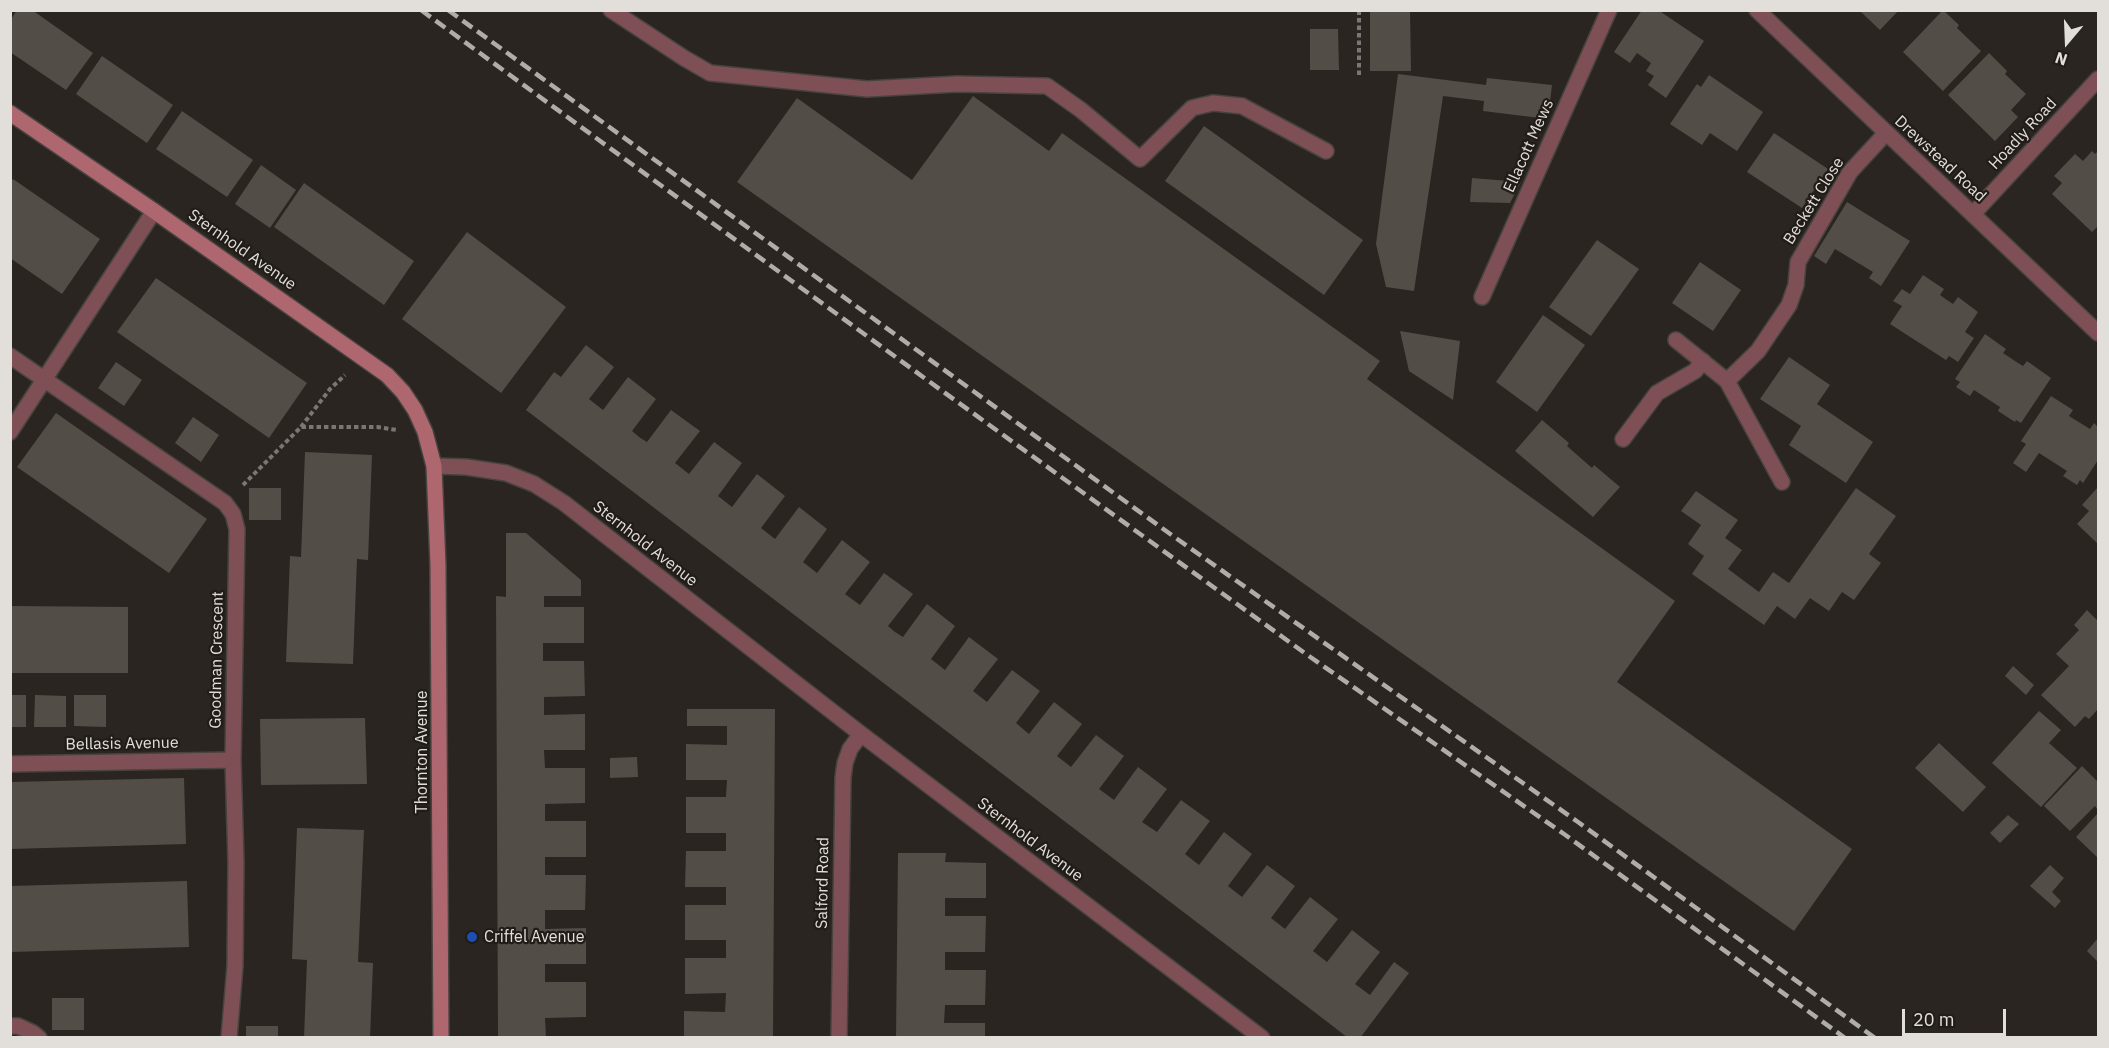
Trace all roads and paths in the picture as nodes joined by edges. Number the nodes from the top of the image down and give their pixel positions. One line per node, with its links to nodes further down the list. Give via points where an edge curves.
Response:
1 (611, 10): 9 (street, via 710,73 867,89 957,84 1047,86 1140,159 1192,108 1214,103 1242,106)
2 (1359, 10): 5 (path)
3 (1609, 10): 12 (street, Ellacott Mews)
4 (1757, 10): 8 (street, Drewstead Road)
5 (1359, 75)
6 (2098, 79): 11 (street, Hoadly Road)
7 (10, 113): 10 (main road, Sternhold Avenue)
8 (1886, 133): 11 (street, Drewstead Road); 19 (street, Beckett Close, via 1850,172 1798,262 1790,305 1758,351)
9 (1326, 151)
10 (154, 211): 16 (main road, Sternhold Avenue); 18 (street)
11 (1973, 214): 13 (street, Drewstead Road)
12 (1482, 297)
13 (2098, 333)
14 (1676, 340): 17 (street)
15 (10, 356): 18 (street)
16 (363, 357): 20 (path, via 330,389); 22 (main road, Sternhold Avenue, via 403,392)
17 (1703, 361): 19 (street); 23 (street, via 1695,371 1657,393)
18 (46, 380): 21 (street); 26 (street)
19 (1727, 381): 25 (street)
20 (301, 427): 22 (path, via 377,427); 26 (path)
21 (10, 432)
22 (425, 432): 24 (main road, Sternhold Avenue)
23 (1623, 439)
24 (434, 466): 27 (street, Sternhold Avenue, via 466,466 506,473 534,484 564,503); 33 (main road, Thornton Avenue, via 439,598)
25 (1782, 482)
26 (225, 503): 28 (street, Goodman Crescent, via 237,529)
27 (861, 734): 34 (street, Salford Road, via 844,763); 35 (street, Sternhold Avenue)
28 (233, 760): 29 (street, Bellasis Avenue); 32 (street, Goodman Crescent, via 235,966)
29 (10, 764)
30 (10, 1026): 31 (street, via 18,1026)
31 (39, 1038)
32 (229, 1038)
33 (441, 1038)
34 (839, 1038)
35 (1262, 1038)

